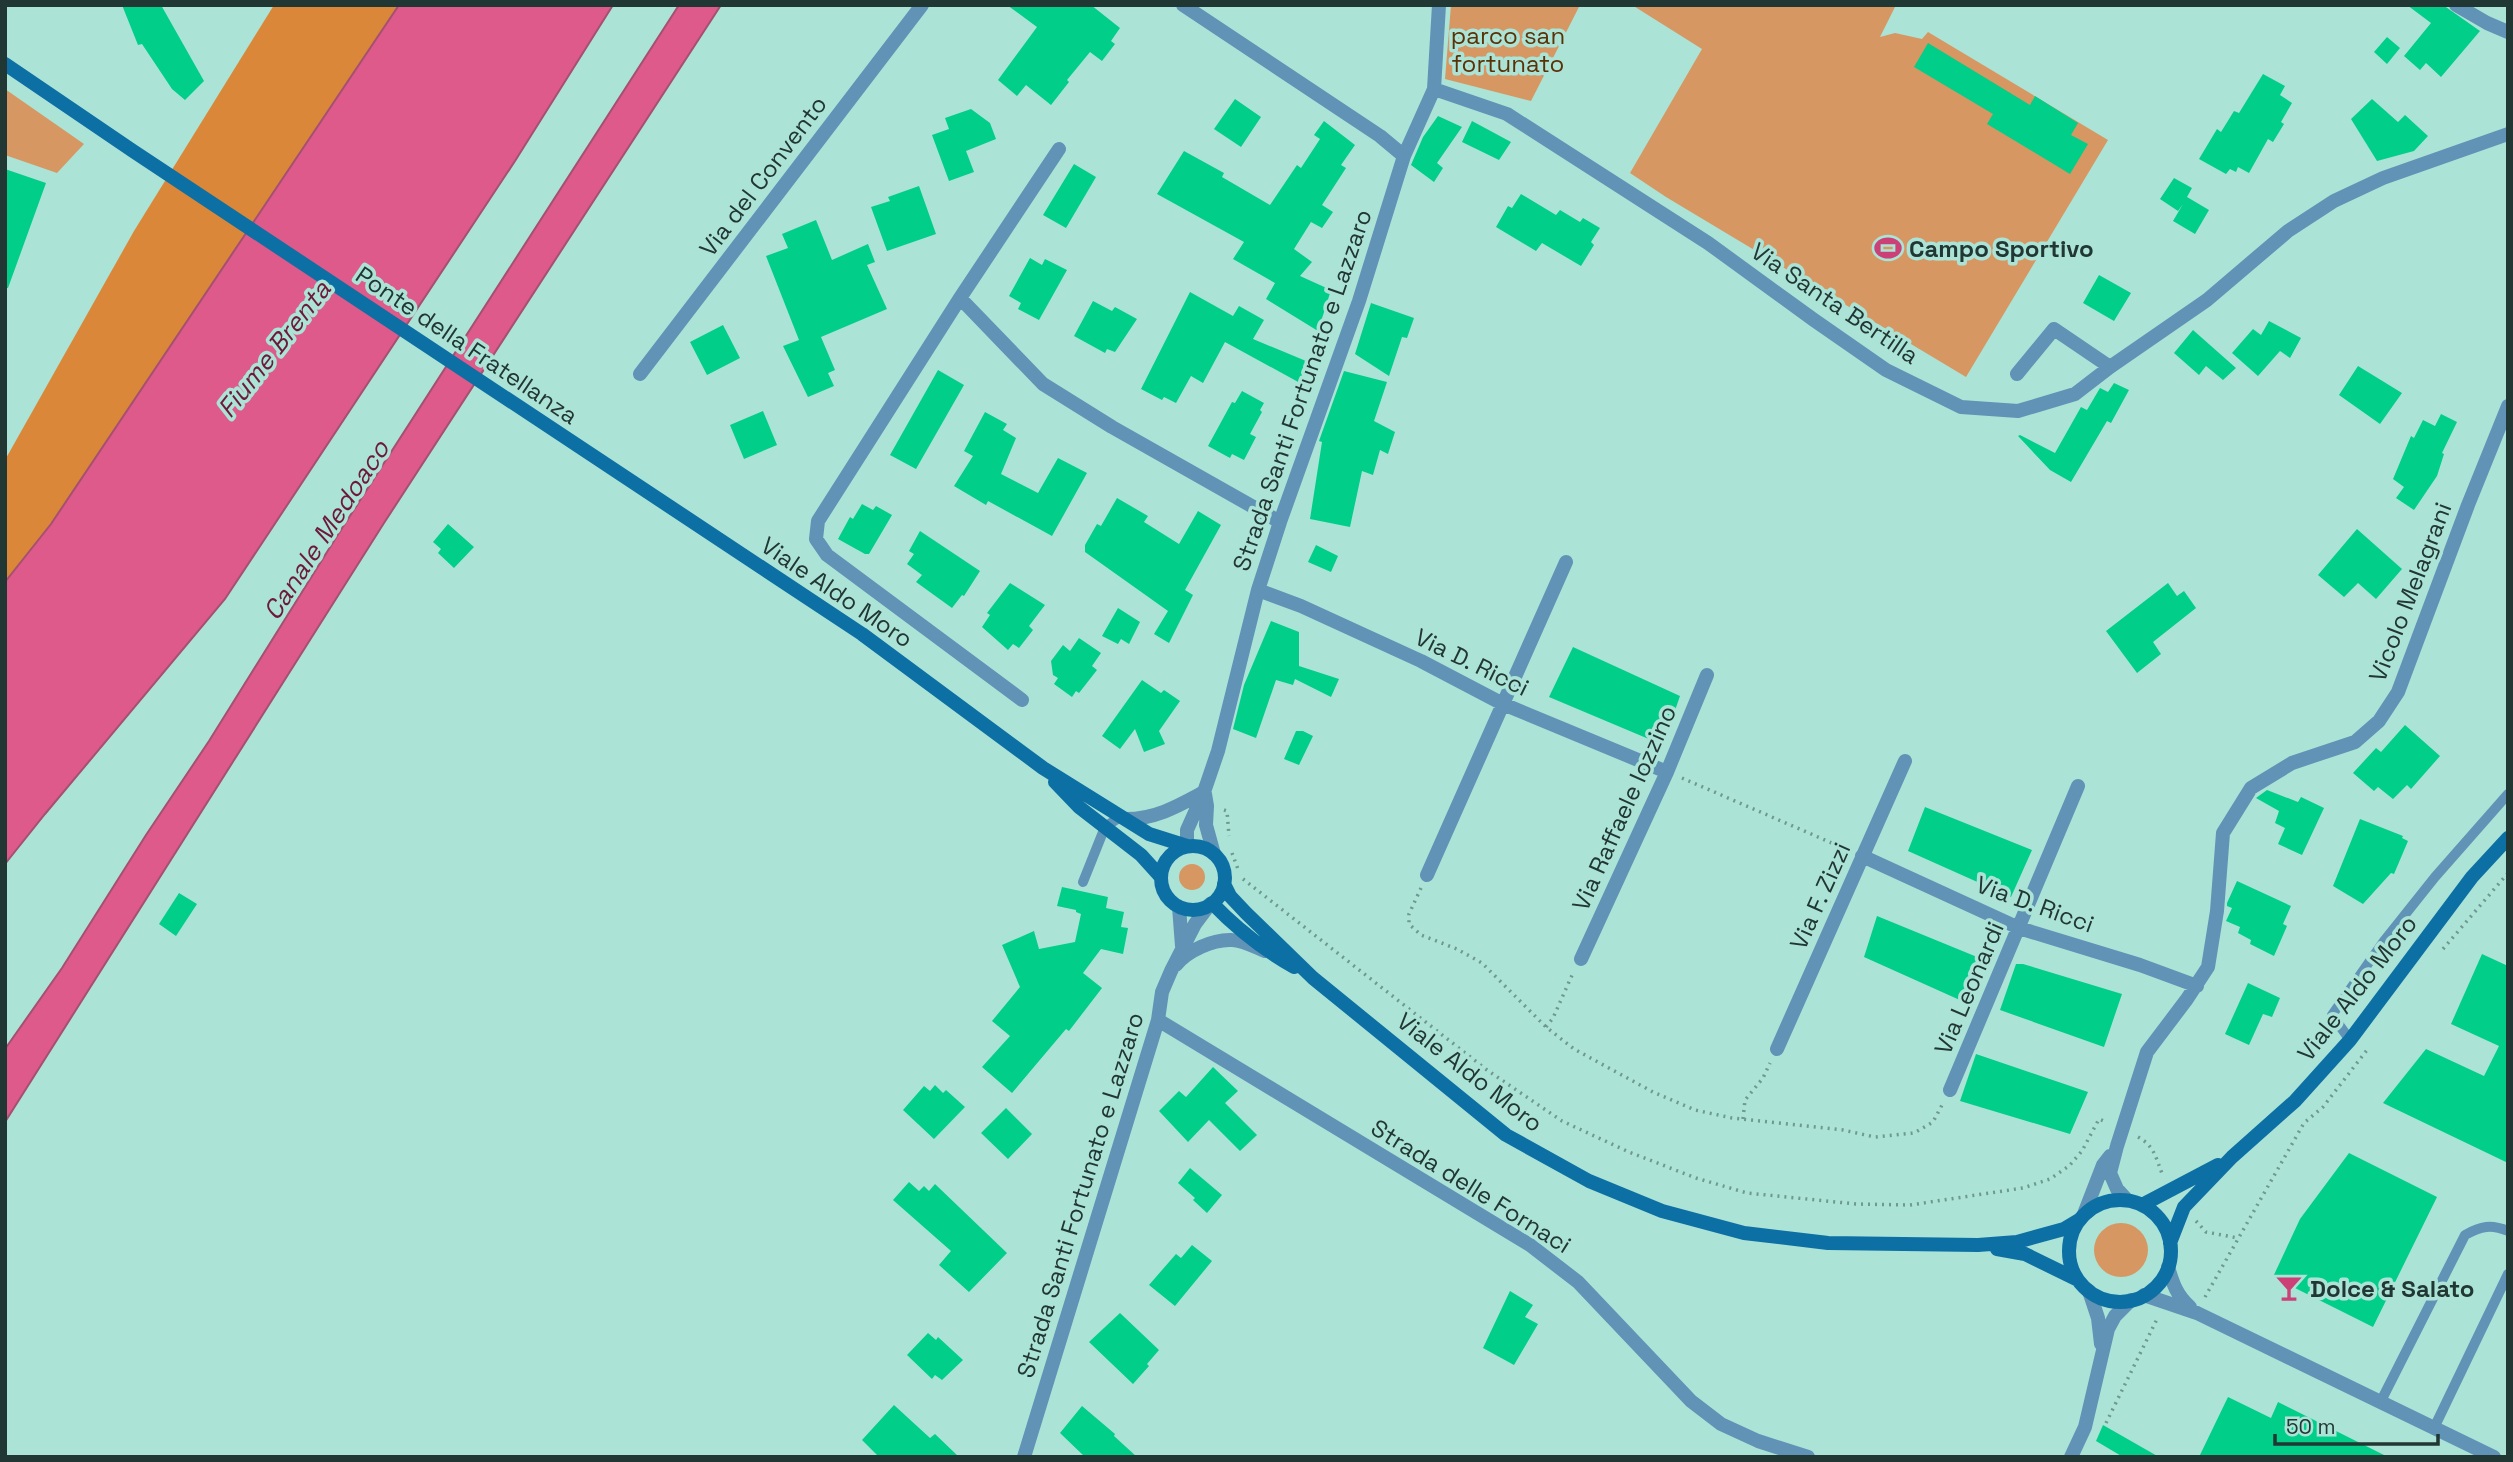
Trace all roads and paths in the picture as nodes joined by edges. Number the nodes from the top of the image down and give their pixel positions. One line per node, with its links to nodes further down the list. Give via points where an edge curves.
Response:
1 (922, 5): 13 (street, Via del Convento)
2 (1183, 5): 10 (street)
3 (1439, 5): 7 (street, Strada Santi Fortunato e Lazzaro)
4 (2456, 5): 5 (street)
5 (2508, 32)
6 (5, 64): 16 (main road, Ponte della Fratellanza)
7 (1434, 89): 10 (street, Strada Santi Fortunato e Lazzaro); 12 (street, Via Santa Bertilla, via 1507,114 1708,243 1886,370 1961,407 2018,411 2075,394)
8 (2508, 134): 12 (street, Via Santa Bertilla, via 2334,201 2288,231 2207,300)
9 (1059, 149): 11 (street)
10 (1404, 156): 17 (street, Strada Santi Fortunato e Lazzaro, via 1359,301)
11 (960, 298): 17 (street, via 1043,384); 21 (street, via 818,521 816,539 827,555)
12 (2110, 367): 14 (street, via 2054,329)
13 (640, 374)
14 (2017, 374)
15 (2508, 406): 51 (street, Vicolo Melagrani, via 2398,692 2379,721 2355,742 2292,763 2251,788 2223,833 2208,967)
16 (600, 461): 24 (main road, Viale Aldo Moro, via 862,634)
17 (1280, 522): 19 (street, Strada Santi Fortunato e Lazzaro)
18 (1566, 562): 22 (street)
19 (1258, 590): 22 (street, Via D. Ricci, via 1409,656); 28 (street, Strada Santi Fortunato e Lazzaro)
20 (1707, 675): 25 (street, Via Raffaele Iozzino)
21 (1021, 700)
22 (1503, 704): 25 (street, Via D. Ricci); 38 (street)
23 (1905, 761): 36 (street, Via F. Zizzi)
24 (1043, 768): 29 (main road, Viale Aldo Moro); 30 (main road, Viale Aldo Moro)
25 (1667, 772): 36 (path); 48 (street, Via Raffaele Iozzino)
26 (2078, 786): 44 (street, Via Leonardi)
27 (2508, 794): 54 (lane, via 2384,941 2332,1015)
28 (1206, 799): 29 (street, via 1143,819); 31 (path, via 1227,811); 33 (street, Strada Santi Fortunato e Lazzaro, via 1187,830); 35 (street, Strada Santi Fortunato e Lazzaro, via 1206,825)
29 (1126, 819): 30 (lane); 33 (main road, Viale Aldo Moro, via 1149,834)
30 (1105, 827): 39 (main road, Viale Aldo Moro); 40 (lane)
31 (1229, 836)
32 (2508, 838): 54 (main road, Viale Aldo Moro, via 2472,877)
33 (1187, 846): 35 (main road); 39 (main road, via 1168,856)
34 (1230, 849): 59 (path, via 1241,877 1261,895 1487,1069 1562,1121 1696,1178 1747,1193 1910,1205 2024,1188 2050,1179 2082,1152 2099,1119)
35 (1214, 853): 41 (main road, Strada Santi Fortunato e Lazzaro, via 1224,871)
36 (1862, 856): 44 (street, Via D. Ricci); 56 (street, Via F. Zizzi)
37 (2508, 873): 47 (path)
38 (1427, 875): 53 (path, via 1409,924 1420,935 1482,962)
39 (1160, 876): 43 (main road, via 1165,895)
40 (1083, 882)
41 (1224, 884): 42 (main road, Strada Santi Fortunato e Lazzaro); 50 (main road, Viale Aldo Moro, via 1246,913)
42 (1211, 904): 43 (main road); 45 (street, Strada Santi Fortunato e Lazzaro); 46 (main road, Viale Aldo Moro)
43 (1180, 907): 45 (street, Strada Santi Fortunato e Lazzaro)
44 (2020, 928): 51 (street, Via D. Ricci); 57 (street, Via Leonardi)
45 (1182, 947): 49 (street, Strada Santi Fortunato e Lazzaro)
46 (1265, 951): 49 (street, Viale Aldo Moro, via 1232,940 1210,944 1183,957); 50 (main road, Viale Aldo Moro)
47 (2435, 957)
48 (1581, 959): 53 (path)
49 (1171, 971): 52 (street, Strada Santi Fortunato e Lazzaro)
50 (1313, 978): 67 (main road, Viale Aldo Moro, via 1506,1135 1589,1181 1662,1211 1744,1233 1828,1243)
51 (2197, 986): 59 (street, Vicolo Melagrani, via 2147,1052)
52 (1158, 1020): 78 (street, Strada Santi Fortunato e Lazzaro); 79 (street, Strada delle Fornaci, via 1530,1245 1578,1282 1691,1401 1721,1424)
53 (1546, 1027): 58 (path, via 1574,1049 1653,1092 1695,1110)
54 (2350, 1041): 61 (main road, Viale Aldo Moro, via 2295,1101)
55 (2373, 1043): 72 (path, via 2323,1107 2304,1123)
56 (1777, 1049): 58 (path, via 1763,1078 1745,1100)
57 (1950, 1090): 58 (path, via 1933,1122 1914,1133 1875,1137 1843,1129)
58 (1743, 1119)
59 (2122, 1129): 60 (street, Vicolo Melagrani)
60 (2117, 1146): 62 (street, Vicolo Melagrani, via 2110,1173); 64 (street, Vicolo Melagrani, via 2103,1165)
61 (2232, 1157): 63 (main road, Viale Aldo Moro); 66 (main road, Viale Aldo Moro, via 2184,1207)
62 (2127, 1200): 63 (main road); 64 (main road, Viale Aldo Moro, via 2097,1206)
63 (2142, 1205): 66 (main road, via 2155,1214)
64 (2081, 1217): 67 (main road, Viale Aldo Moro, via 2064,1229 2017,1242); 70 (main road, via 2069,1244 2069,1256)
65 (2508, 1231): 75 (lane, via 2494,1225 2465,1235)
66 (2170, 1243): 68 (main road, Viale Aldo Moro)
67 (1978, 1245): 70 (main road, Viale Aldo Moro, via 2025,1254)
68 (2168, 1267): 71 (main road, via 2154,1288); 72 (street, via 2181,1300)
69 (2508, 1273): 76 (lane)
70 (2083, 1286): 71 (main road, Viale Aldo Moro, via 2109,1300); 74 (street, via 2098,1318)
71 (2138, 1298): 72 (street); 74 (street, via 2115,1316)
72 (2197, 1313): 75 (street)
73 (2169, 1319): 77 (path, via 2160,1314)
74 (2102, 1351): 80 (street, via 2085,1427)
75 (2381, 1401): 76 (street)
76 (2434, 1428): 81 (street)
77 (2101, 1433)
78 (1024, 1457)
79 (1808, 1457)
80 (2071, 1457)
81 (2494, 1457)

